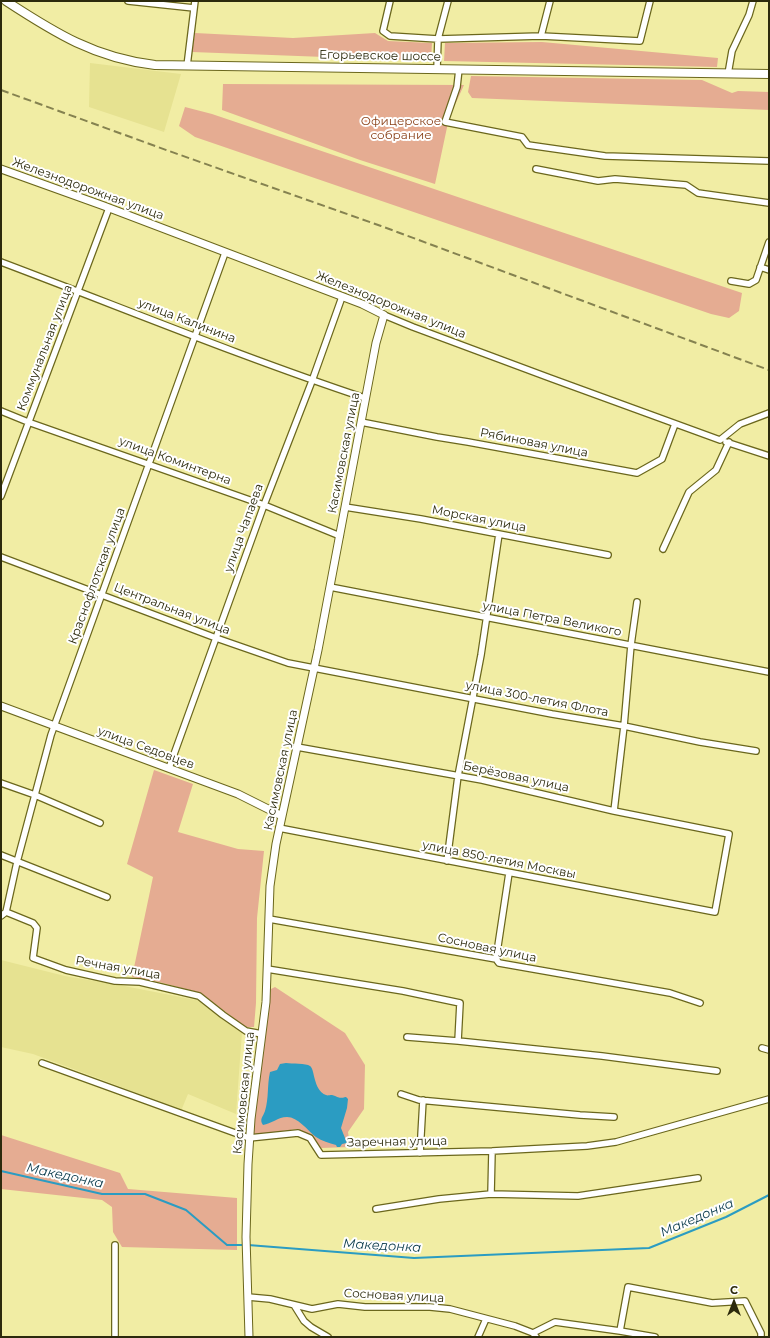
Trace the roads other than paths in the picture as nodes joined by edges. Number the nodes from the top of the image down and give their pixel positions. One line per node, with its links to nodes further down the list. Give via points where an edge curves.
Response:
1 (6, 1): 12 (main road, Егорьевское шоссе, via 56,32 102,54 142,64)
2 (128, 1): 9 (street)
3 (195, 1): 9 (street)
4 (390, 1): 11 (street, via 383,31 390,36)
5 (448, 1): 11 (street)
6 (550, 1): 10 (street)
7 (650, 1): 10 (street, via 640,41)
8 (753, 1): 15 (street, via 732,51)
9 (194, 8): 12 (street)
10 (541, 36): 11 (street)
11 (438, 39): 13 (street)
12 (187, 66): 13 (main road, Егорьевское шоссе)
13 (437, 69): 14 (main road, Егорьевское шоссе)
14 (459, 69): 15 (main road, Егорьевское шоссе); 17 (street, via 457,87 445,122 522,137 528,144 605,156)
15 (728, 74): 16 (main road, Егорьевское шоссе)
16 (769, 74)
17 (769, 161)
18 (1, 169): 21 (main road, Железнодорожная улица)
19 (536, 169): 20 (street, via 598,181 614,179 686,185 698,193)
20 (769, 203)
21 (109, 208): 23 (main road, Железнодорожная улица); 28 (street, Коммунальная улица)
22 (769, 242): 25 (street)
23 (225, 253): 29 (main road, Железнодорожная улица); 31 (street, Краснофлотская улица)
24 (1, 262): 28 (street, улица Калинина)
25 (760, 267): 26 (street); 27 (street, via 756,280 749,284)
26 (769, 270)
27 (731, 281)
28 (79, 291): 31 (street, улица Калинина); 36 (street, Коммунальная улица)
29 (342, 296): 30 (main road, Железнодорожная улица); 32 (street, улица Чапаева)
30 (384, 315): 33 (main road, Касимовская улица); 38 (street, Железнодорожная улица)
31 (195, 337): 32 (street, улица Калинина); 42 (street, Краснофлотская улица)
32 (312, 381): 33 (street, улица Калинина); 44 (street, улица Чапаева)
33 (366, 398): 37 (main road, Касимовская улица)
34 (1, 411): 36 (street, улица Коминтерна)
35 (769, 413): 39 (street, via 740,424)
36 (28, 422): 42 (street, улица Коминтерна); 43 (street, Коммунальная улица)
37 (361, 422): 38 (street, Рябиновая улица, via 637,473 662,459); 45 (main road, Касимовская улица)
38 (675, 424): 39 (street, Железнодорожная улица)
39 (720, 440): 40 (street, Железнодорожная улица)
40 (729, 442): 41 (street, Железнодорожная улица); 48 (street, via 716,470 689,492)
41 (769, 456)
42 (150, 464): 44 (street, улица Коминтерна); 52 (street, Краснофлотская улица)
43 (1, 496)
44 (264, 505): 47 (street, улица Коминтерна); 55 (street, улица Чапаева)
45 (345, 507): 46 (street, Морская улица); 47 (main road, Касимовская улица)
46 (500, 534): 49 (street, Морская улица); 54 (street)
47 (340, 536): 51 (main road, Касимовская улица)
48 (663, 549)
49 (608, 555)
50 (1, 557): 52 (street, Центральная улица)
51 (330, 587): 54 (street, улица Петра Великого); 57 (main road, Касимовская улица)
52 (101, 594): 55 (street, Центральная улица); 61 (street, Краснофлотская улица)
53 (637, 602): 56 (street)
54 (487, 617): 56 (street, улица Петра Великого); 59 (street)
55 (216, 638): 57 (street, Центральная улица, via 287,663); 65 (street, улица Чапаева)
56 (631, 645): 58 (street, улица Петра Великого); 62 (street)
57 (314, 669): 59 (street, улица 300-летия Флота); 63 (main road, Касимовская улица)
58 (769, 672)
59 (473, 698): 62 (street, улица 300-летия Флота); 66 (street)
60 (1, 706): 61 (main road, улица Седовцев)
61 (54, 726): 65 (main road, улица Седовцев); 68 (street, Краснофлотская улица)
62 (624, 726): 64 (street, улица 300-летия Флота); 69 (street)
63 (297, 747): 66 (street, Берёзовая улица); 70 (main road, Касимовская улица)
64 (756, 751)
65 (169, 768): 70 (main road, улица Седовцев, via 238,794)
66 (458, 776): 69 (street, Берёзовая улица); 74 (street)
67 (1, 783): 68 (street)
68 (35, 795): 71 (street); 75 (street, Краснофлотская улица)
69 (614, 810): 79 (street, Берёзовая улица, via 729,834)
70 (282, 816): 72 (main road, Касимовская улица)
71 (100, 824)
72 (279, 828): 74 (street, улица 850-летия Москвы); 81 (main road, Касимовская улица, via 271,874)
73 (1, 855): 75 (street)
74 (447, 861): 76 (street, улица 850-летия Москвы)
75 (17, 862): 77 (street); 78 (street, Краснофлотская улица)
76 (509, 873): 79 (street, улица 850-летия Москвы); 82 (street)
77 (107, 897)
78 (6, 912): 80 (street); 85 (street, Речная улица, via 33,923 37,928 33,958 73,972 115,981 140,982 199,996 246,1032)
79 (715, 912)
80 (1, 916)
81 (269, 919): 82 (street, Сосновая улица); 83 (main road, Касимовская улица)
82 (496, 959): 84 (street, Сосновая улица, via 499,963 670,993)
83 (267, 969): 85 (main road, Касимовская улица); 87 (street, via 460,1003)
84 (700, 1003)
85 (262, 1034): 96 (main road, Касимовская улица)
86 (407, 1037): 87 (street)
87 (458, 1041): 91 (street)
88 (762, 1048): 89 (street)
89 (769, 1050)
90 (42, 1063): 96 (street, Заречная улица)
91 (717, 1071)
92 (401, 1094): 94 (street)
93 (769, 1099): 97 (street, Заречная улица, via 616,1142)
94 (423, 1100): 95 (street); 98 (street)
95 (614, 1117)
96 (249, 1138): 98 (street, Заречная улица, via 298,1133 310,1138 321,1155); 103 (main road, Касимовская улица, via 246,1192)
97 (492, 1151): 98 (street, Заречная улица); 100 (street)
98 (420, 1153)
99 (698, 1178): 100 (street, via 578,1196)
100 (491, 1194): 101 (street)
101 (376, 1209)
102 (115, 1245): 108 (street)
103 (248, 1297): 104 (street, Сосновая улица); 109 (main road, Касимовская улица)
104 (294, 1305): 105 (street, Сосновая улица, via 312,1309 338,1304 372,1307 430,1306); 110 (street, via 304,1321)
105 (486, 1319): 107 (street, Сосновая улица, via 515,1326); 111 (street)
106 (620, 1331): 107 (street, via 555,1322); 112 (street); 113 (street, via 628,1287 712,1303 745,1301)
107 (534, 1335)
108 (115, 1337)
109 (249, 1337)
110 (328, 1337)
111 (478, 1337)
112 (654, 1337)
113 (761, 1337)

